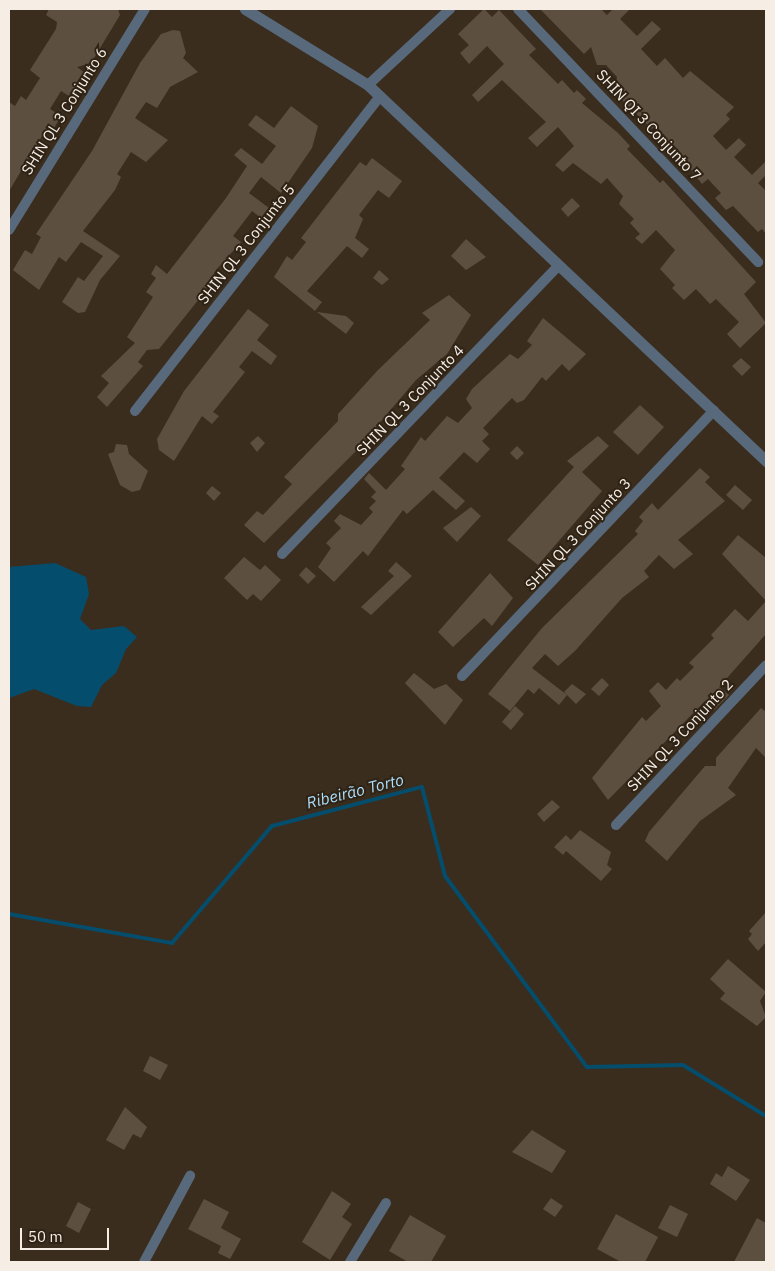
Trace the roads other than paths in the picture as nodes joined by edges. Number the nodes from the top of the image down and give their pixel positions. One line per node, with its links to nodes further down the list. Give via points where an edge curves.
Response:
1 (145, 9): 7 (street, SHIN QL 3 Conjunto 6)
2 (245, 9): 5 (street)
3 (450, 9): 5 (street)
4 (518, 9): 8 (street, SHIN QI 3 Conjunto 7)
5 (368, 85): 6 (street)
6 (380, 96): 9 (street); 11 (street, SHIN QL 3 Conjunto 5)
7 (9, 230)
8 (758, 262)
9 (558, 266): 10 (street); 13 (street, SHIN QL 3 Conjunto 4)
10 (714, 410): 12 (street); 15 (street, SHIN QL 3 Conjunto 3)
11 (135, 411)
12 (766, 460)
13 (282, 554)
14 (766, 665): 16 (street, SHIN QL 3 Conjunto 2)
15 (462, 676)
16 (616, 825)
17 (190, 1176): 19 (street)
18 (386, 1203): 20 (street)
19 (144, 1262)
20 (350, 1262)

